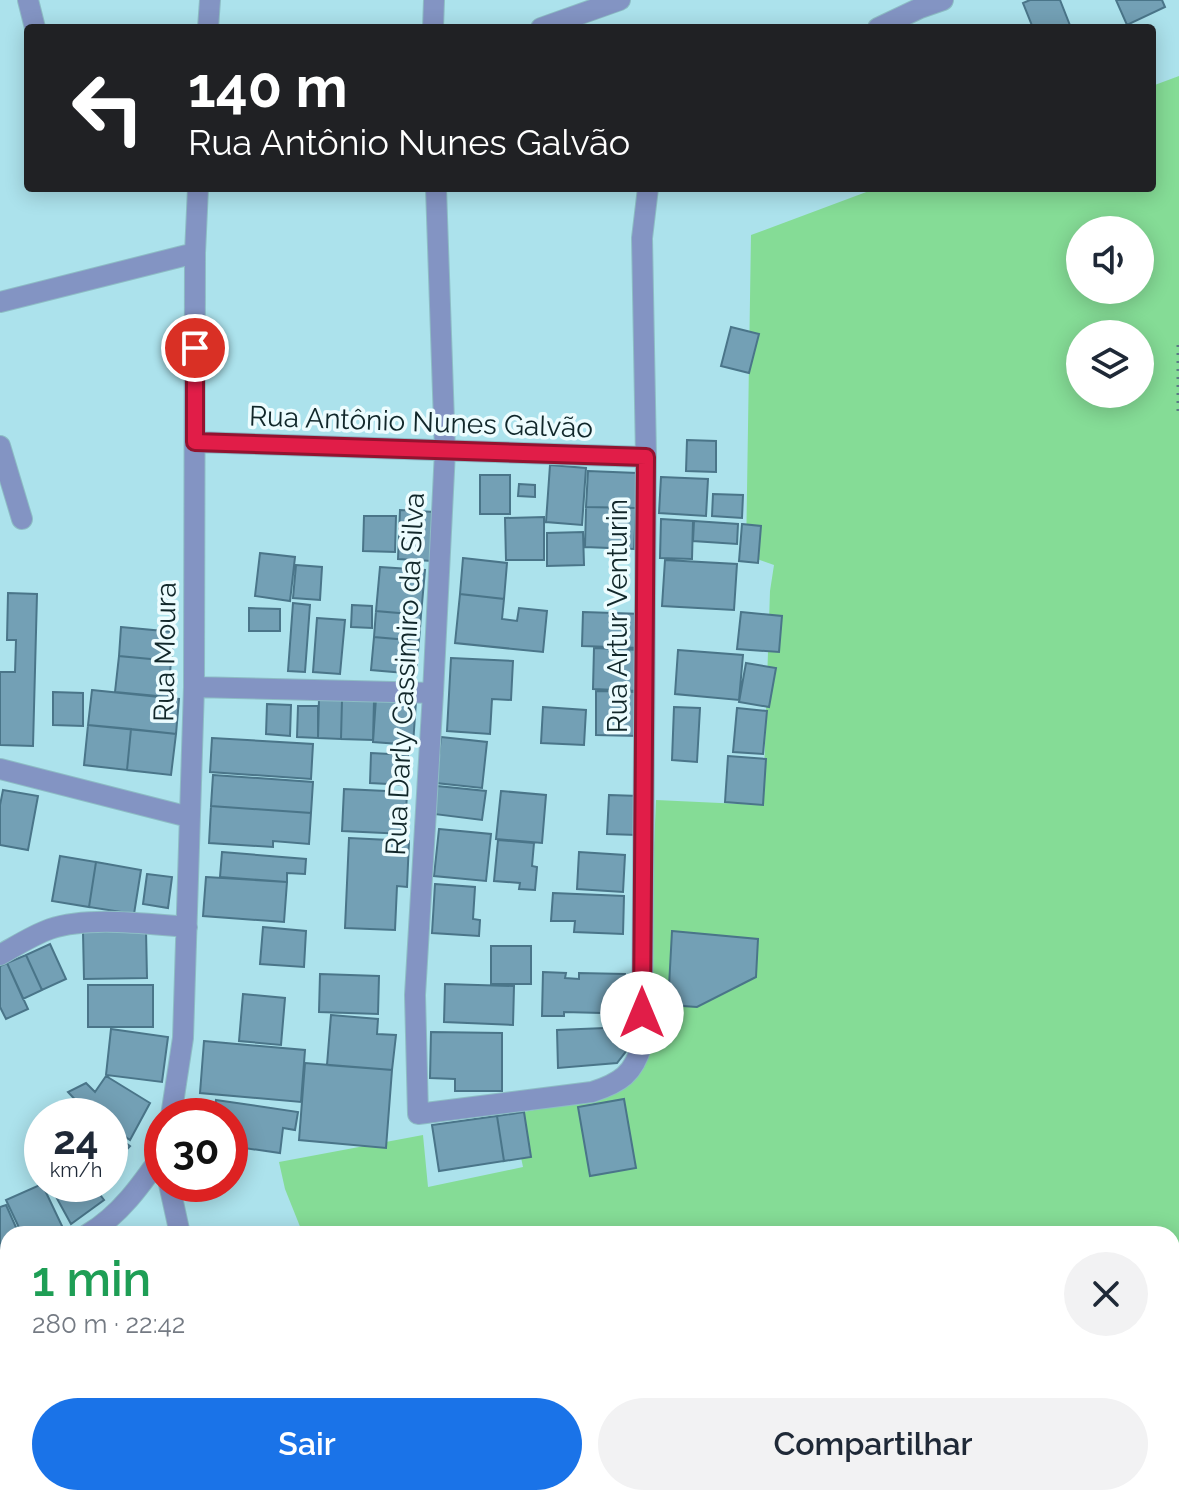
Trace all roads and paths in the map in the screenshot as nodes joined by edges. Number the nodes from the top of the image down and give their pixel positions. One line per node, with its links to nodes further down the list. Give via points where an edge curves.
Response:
1 (28, 0): 6 (street)
2 (210, 0): 7 (street)
3 (434, 0): 8 (street)
4 (620, 0): 9 (street)
5 (943, 0): 10 (street)
6 (34, 24)
7 (208, 24)
8 (433, 24)
9 (567, 24)
10 (886, 24)
11 (198, 192): 14 (street, Rua Moura)
12 (436, 192): 20 (street, Rua Darly Cassimiro da Silva)
13 (648, 192): 21 (street, Rua Artur Venturin, via 642,238)
14 (195, 253): 15 (street); 18 (street, Rua Moura)
15 (0, 302)
16 (1179, 345): 17 (path)
17 (1179, 413)
18 (195, 442): 20 (street, Rua Antônio Nunes Galvão); 23 (street, Rua Moura)
19 (0, 446): 22 (street)
20 (445, 451): 21 (street, Rua Antônio Nunes Galvão); 24 (street, Rua Darly Cassimiro da Silva)
21 (646, 457): 30 (street, Rua Artur Venturin, via 638,1060 613,1085 592,1092)
22 (22, 519)
23 (194, 687): 24 (street); 26 (street, Rua Moura)
24 (433, 693): 30 (street, Rua Darly Cassimiro da Silva, via 415,995)
25 (0, 769): 26 (street)
26 (189, 817): 27 (street, Rua Moura)
27 (187, 927): 28 (street, via 75,923 48,930); 29 (street, Rua Moura, via 183,1038)
28 (0, 955)
29 (174, 1098)
30 (418, 1114)
31 (144, 1179): 33 (street)
32 (173, 1202): 34 (street)
33 (101, 1226)
34 (178, 1226)

